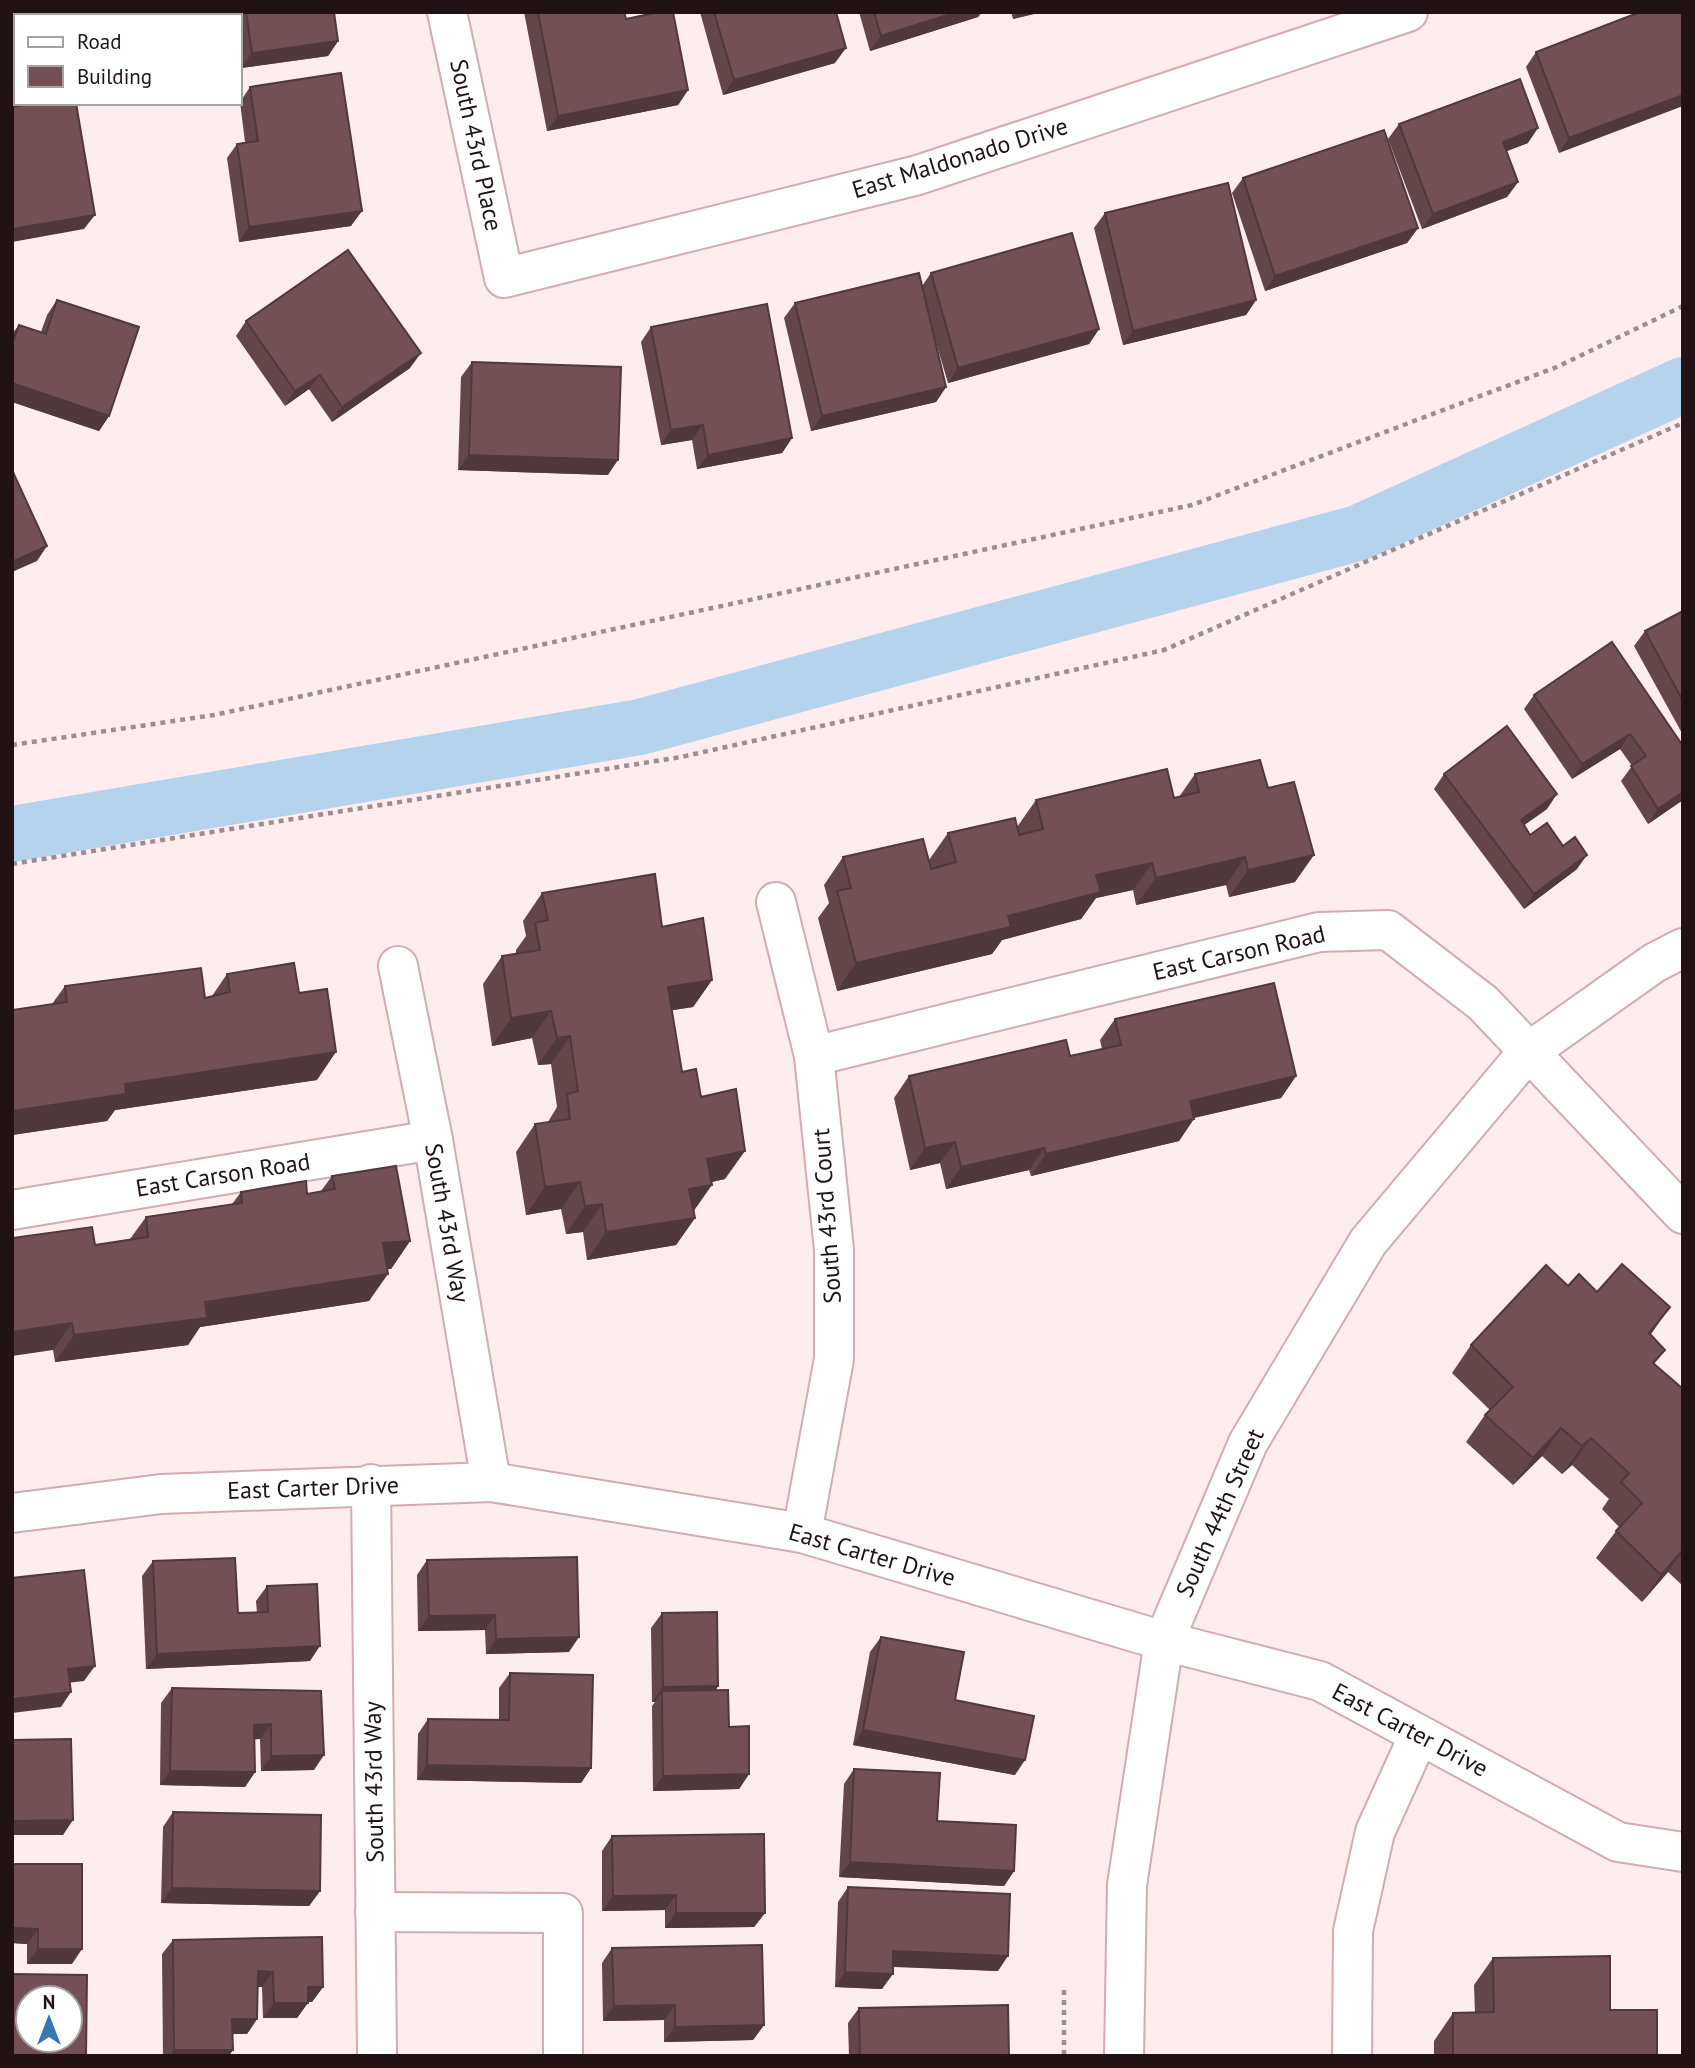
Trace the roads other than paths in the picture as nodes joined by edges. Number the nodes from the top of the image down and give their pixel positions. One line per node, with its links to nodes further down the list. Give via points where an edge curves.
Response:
1 (447, 12): 3 (street, South 43rd Place)
2 (1408, 12): 3 (street, East Maldonado Drive, via 918,175)
3 (504, 278)
4 (776, 902): 8 (street, South 43rd Court)
5 (1683, 948): 7 (street, South 44th Street, via 1654,963)
6 (398, 966): 9 (street, South 43rd Way)
7 (1527, 1053): 8 (street, East Carson Road, via 1483,1003 1388,930 1319,932); 11 (street, East Carson Road); 16 (street, South 44th Street, via 1368,1242 1248,1443)
8 (814, 1056): 15 (street, South 43rd Court, via 834,1250 834,1359)
9 (433, 1140): 10 (street, East Carson Road); 12 (street, South 43rd Way)
10 (12, 1210)
11 (1683, 1214)
12 (491, 1482): 13 (street, East Carter Drive); 15 (street, East Carter Drive)
13 (371, 1484): 14 (street, East Carter Drive, via 161,1494); 19 (street, South 43rd Way)
14 (12, 1513)
15 (802, 1533): 16 (street, East Carter Drive)
16 (1164, 1641): 17 (street, East Carter Drive, via 1320,1681); 22 (street, South 44th Street, via 1127,1885)
17 (1419, 1735): 18 (street, East Carter Drive, via 1618,1842); 23 (street, via 1376,1832 1353,1931)
18 (1683, 1852)
19 (376, 1912): 20 (street, South 43rd Way); 21 (street, via 562,1913)
20 (377, 2056)
21 (562, 2056)
22 (1125, 2056)
23 (1352, 2056)

